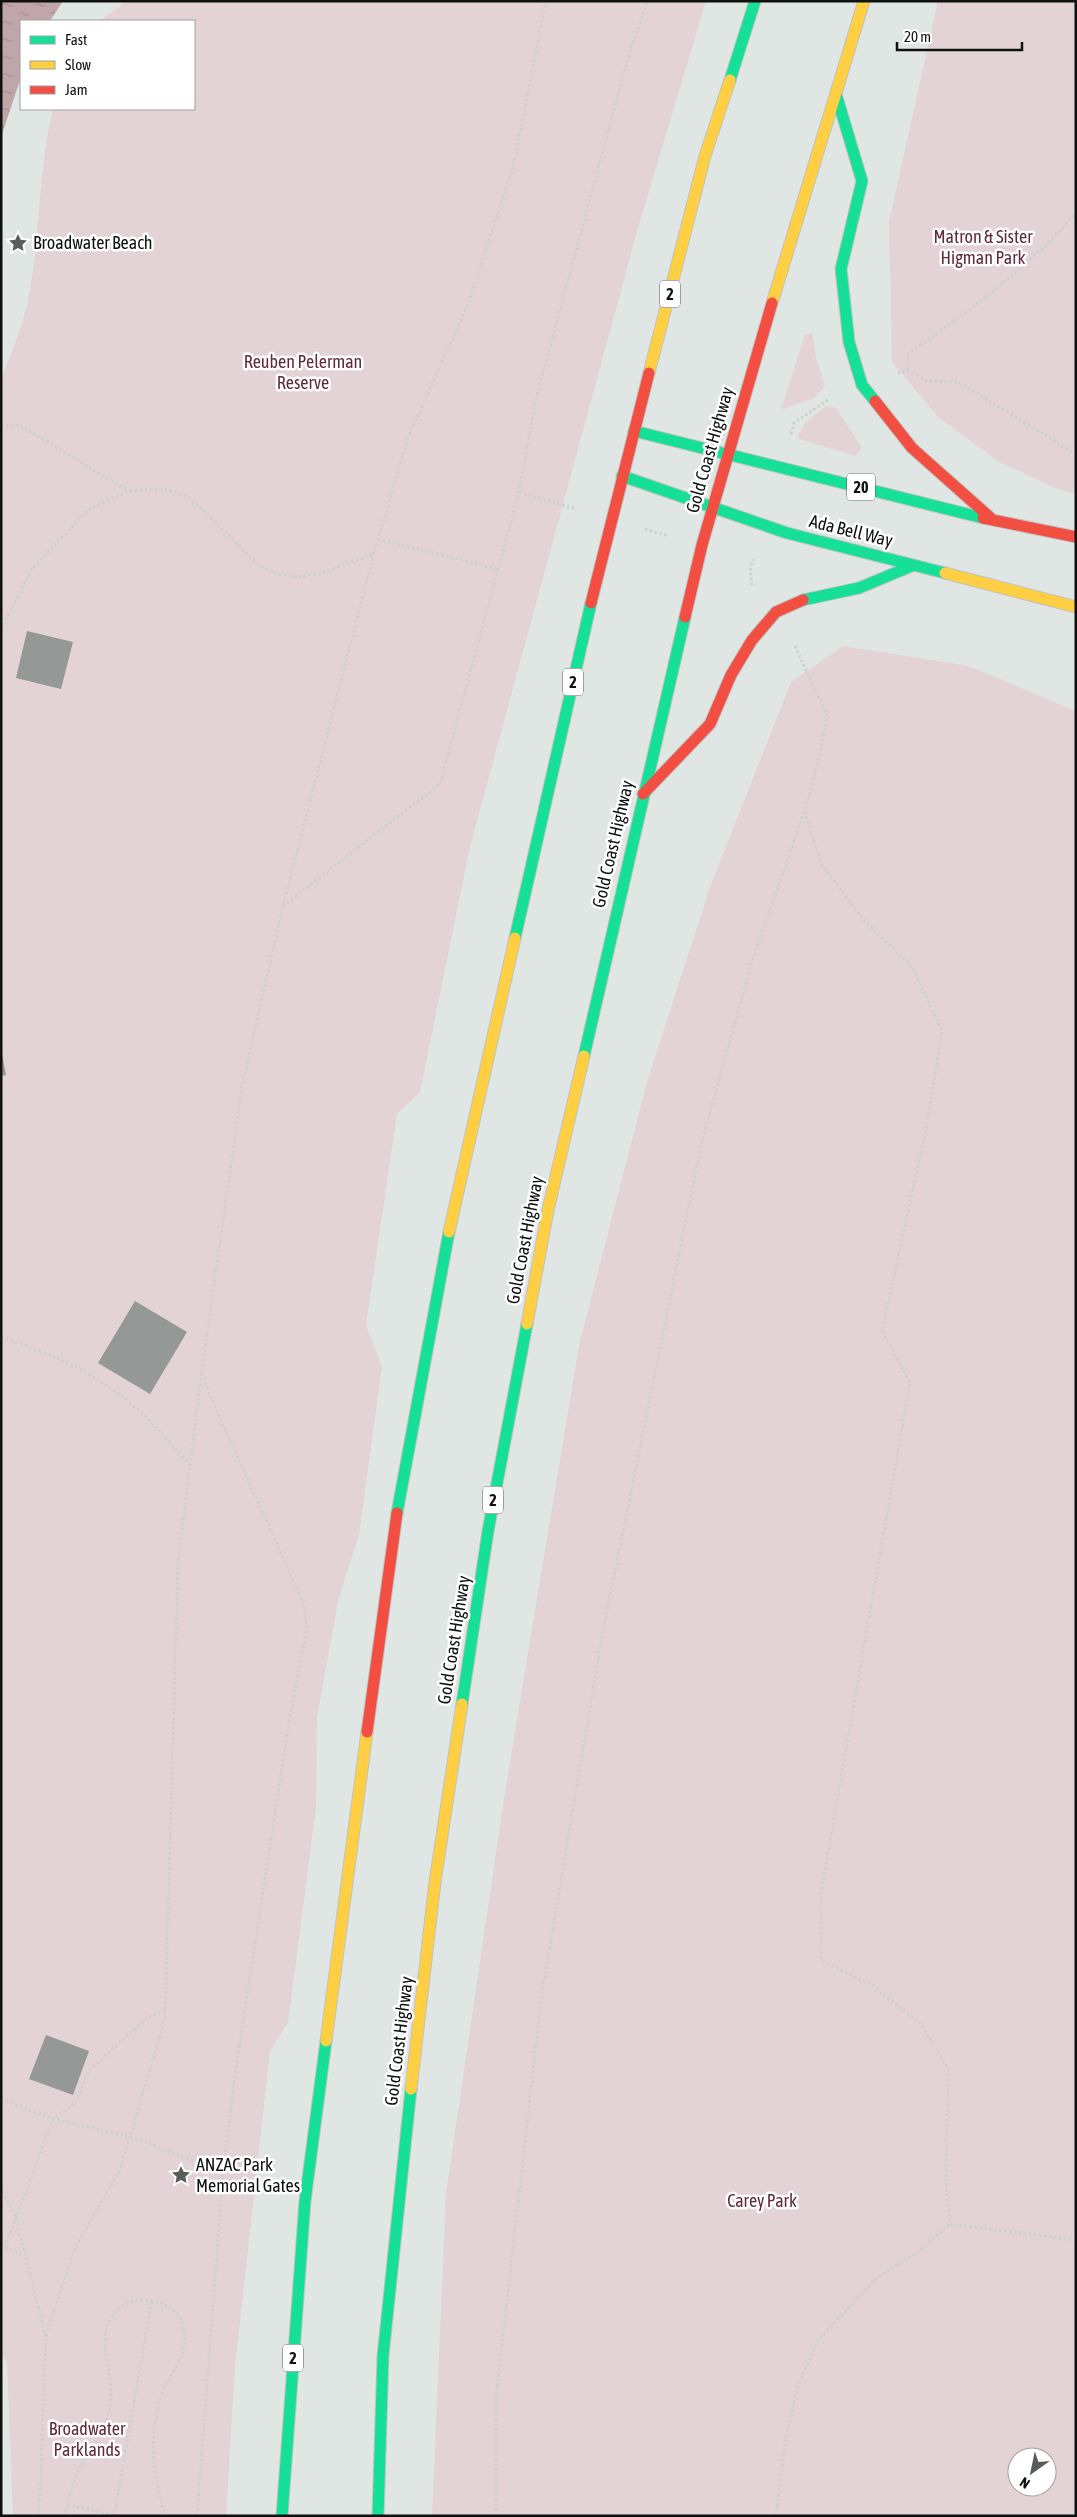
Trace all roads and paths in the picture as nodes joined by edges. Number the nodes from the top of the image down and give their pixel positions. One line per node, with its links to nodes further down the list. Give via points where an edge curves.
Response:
1 (546, 1): 20 (path, via 513,168 469,301 408,438)
2 (648, 1): 23 (path, via 632,47 536,399 519,492)
3 (755, 1): 10 (main road, 2, via 706,156)
4 (864, 1): 5 (main road, Gold Coast Highway / 2)
5 (836, 94): 8 (main road, via 862,181 841,269 850,342); 12 (main road, Gold Coast Highway / 2)
6 (1076, 212): 7 (path, via 1020,271 909,353)
7 (907, 370): 8 (path); 11 (path, via 926,381 958,382)
8 (862, 385): 13 (path, via 823,401 794,424); 17 (main road, via 912,448)
9 (1, 426): 15 (path, via 19,425)
10 (634, 431): 12 (main road, 20); 14 (main road, 2)
11 (1076, 454)
12 (729, 455): 13 (main road, 20); 16 (main road, Gold Coast Highway / 2)
13 (780, 468): 17 (main road, 20)
14 (622, 476): 16 (main road, Ada Bell Way); 53 (main road, 2, via 458,1186 392,1533 305,2200)
15 (127, 490): 21 (path, via 166,489 184,495 256,562 277,574 296,577 318,574); 26 (path, via 88,510 32,569)
16 (712, 508): 18 (main road, Ada Bell Way); 27 (main road, Gold Coast Highway / 2)
17 (993, 520): 19 (main road, 20)
18 (762, 526): 22 (main road, Ada Bell Way); 25 (path, via 750,571 753,592)
19 (1076, 538)
20 (378, 540): 21 (path); 23 (path)
21 (374, 553): 29 (path)
22 (914, 565): 24 (main road, Ada Bell Way); 25 (main road, via 859,588 803,600)
23 (498, 569): 29 (path, via 440,784)
24 (1076, 607)
25 (776, 612): 27 (main road, via 752,640 731,675 710,724); 28 (path, via 802,659 827,716)
26 (1, 629)
27 (643, 794): 54 (main road, Gold Coast Highway / 2, via 548,1210 488,1531 435,1882 397,2214 384,2356)
28 (805, 812): 40 (path, via 820,862 861,917 913,968 942,1032 926,1129 882,1331 910,1382 821,1892 821,1960 873,1986 921,2024 948,2069 946,2185); 55 (path, via 751,966 702,1141 603,1635 541,2003 496,2397)
29 (283, 906): 31 (path, via 242,1087)
30 (1, 1337): 32 (path, via 44,1351 94,1376 143,1414)
31 (202, 1369): 32 (path); 37 (path, via 304,1605 307,1626 282,1765)
32 (190, 1465): 33 (path, via 178,1562)
33 (165, 2010): 35 (path, via 147,2018 89,2070 76,2102); 36 (path)
34 (1, 2099): 35 (path)
35 (53, 2119): 36 (path); 39 (path)
36 (131, 2137): 37 (path); 45 (path, via 120,2170 75,2248)
37 (223, 2172): 52 (path)
38 (1, 2187): 39 (path)
39 (16, 2218): 42 (path); 43 (path)
40 (950, 2224): 41 (path); 56 (path, via 920,2250 876,2278 818,2340 797,2389 785,2444)
41 (1076, 2240)
42 (3, 2247): 43 (path)
43 (24, 2256): 45 (path)
44 (152, 2300): 46 (path, via 134,2300 119,2308 108,2324 104,2337 112,2386 109,2411 101,2433 78,2473); 47 (path); 51 (path, via 174,2311 183,2324 185,2342 161,2398 153,2441 152,2462)
45 (46, 2336): 48 (path)
46 (67, 2505): 47 (path); 49 (path)
47 (114, 2515): 50 (path)
48 (38, 2516)
49 (65, 2516)
50 (120, 2516)
51 (165, 2516)
52 (197, 2516)
53 (282, 2516)
54 (378, 2516)
55 (496, 2516)
56 (776, 2516)

